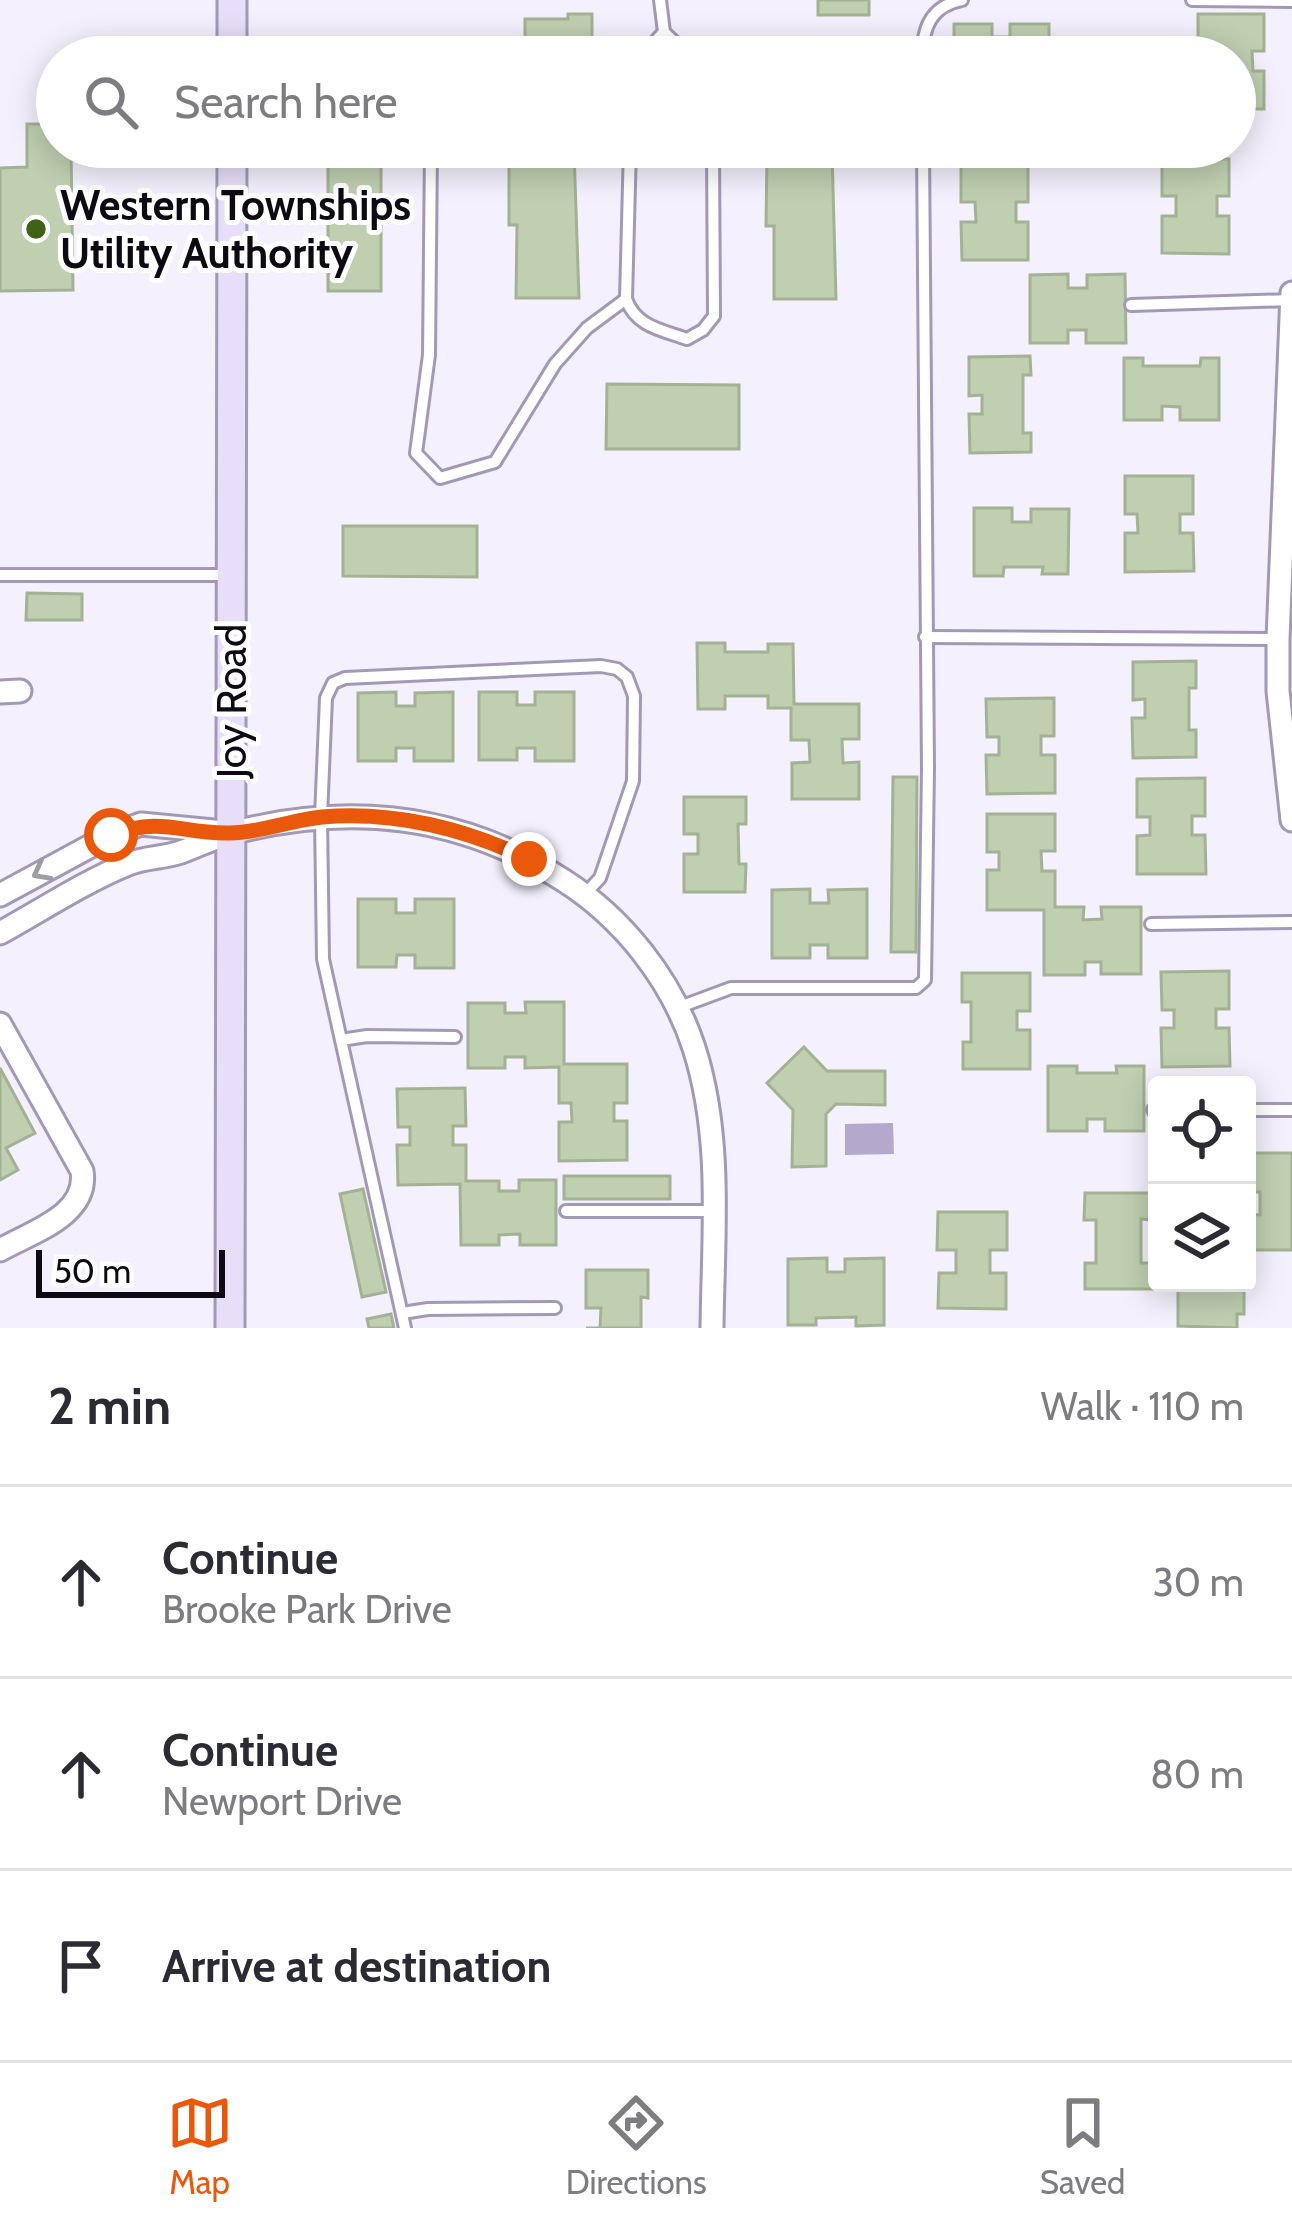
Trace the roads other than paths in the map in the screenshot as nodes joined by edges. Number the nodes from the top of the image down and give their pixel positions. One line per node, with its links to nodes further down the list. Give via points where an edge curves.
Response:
1 (232, 0): 7 (street)
2 (660, 0): 6 (lane)
3 (962, 0): 10 (lane, via 935,12)
4 (1192, 0): 5 (lane)
5 (1292, 1)
6 (664, 32): 8 (lane); 9 (lane)
7 (232, 36)
8 (660, 36)
9 (668, 36)
10 (925, 36)
11 (232, 168): 20 (street, Joy Road)
12 (431, 168): 17 (lane, via 429,355 416,453 440,478 495,462 555,364)
13 (629, 168): 17 (lane)
14 (713, 168): 17 (lane, via 714,316 687,339 643,323)
15 (923, 168): 22 (lane)
16 (1292, 298): 18 (lane); 21 (street)
17 (626, 299)
18 (1131, 305)
19 (0, 575): 20 (lane)
20 (231, 575): 26 (street, Joy Road)
21 (1285, 614): 23 (street)
22 (925, 637): 23 (lane); 32 (lane, via 922,985 730,988)
23 (1278, 639): 25 (street)
24 (321, 817): 26 (street); 27 (street, via 444,825 529,859); 27 (lane, via 333,682 616,669 634,696 633,781 600,878); 35 (lane, via 323,958)
25 (1292, 820)
26 (230, 833): 28 (street, one-way to 28, via 141,824); 31 (street, via 130,863); 43 (street, Joy Road)
27 (586, 894): 32 (street, via 650,962)
28 (0, 895)
29 (1292, 922): 30 (lane)
30 (1151, 924)
31 (0, 933)
32 (677, 1008): 39 (street, via 707,1099)
33 (0, 1024): 40 (street, via 84,1185 68,1211)
34 (454, 1037): 35 (lane)
35 (341, 1040): 42 (lane)
36 (1256, 1110): 37 (lane)
37 (1292, 1110)
38 (566, 1211): 39 (lane)
39 (713, 1211): 45 (street)
40 (0, 1250)
41 (555, 1308): 42 (lane)
42 (402, 1312): 44 (lane)
43 (230, 1328)
44 (405, 1328)
45 (712, 1328)

